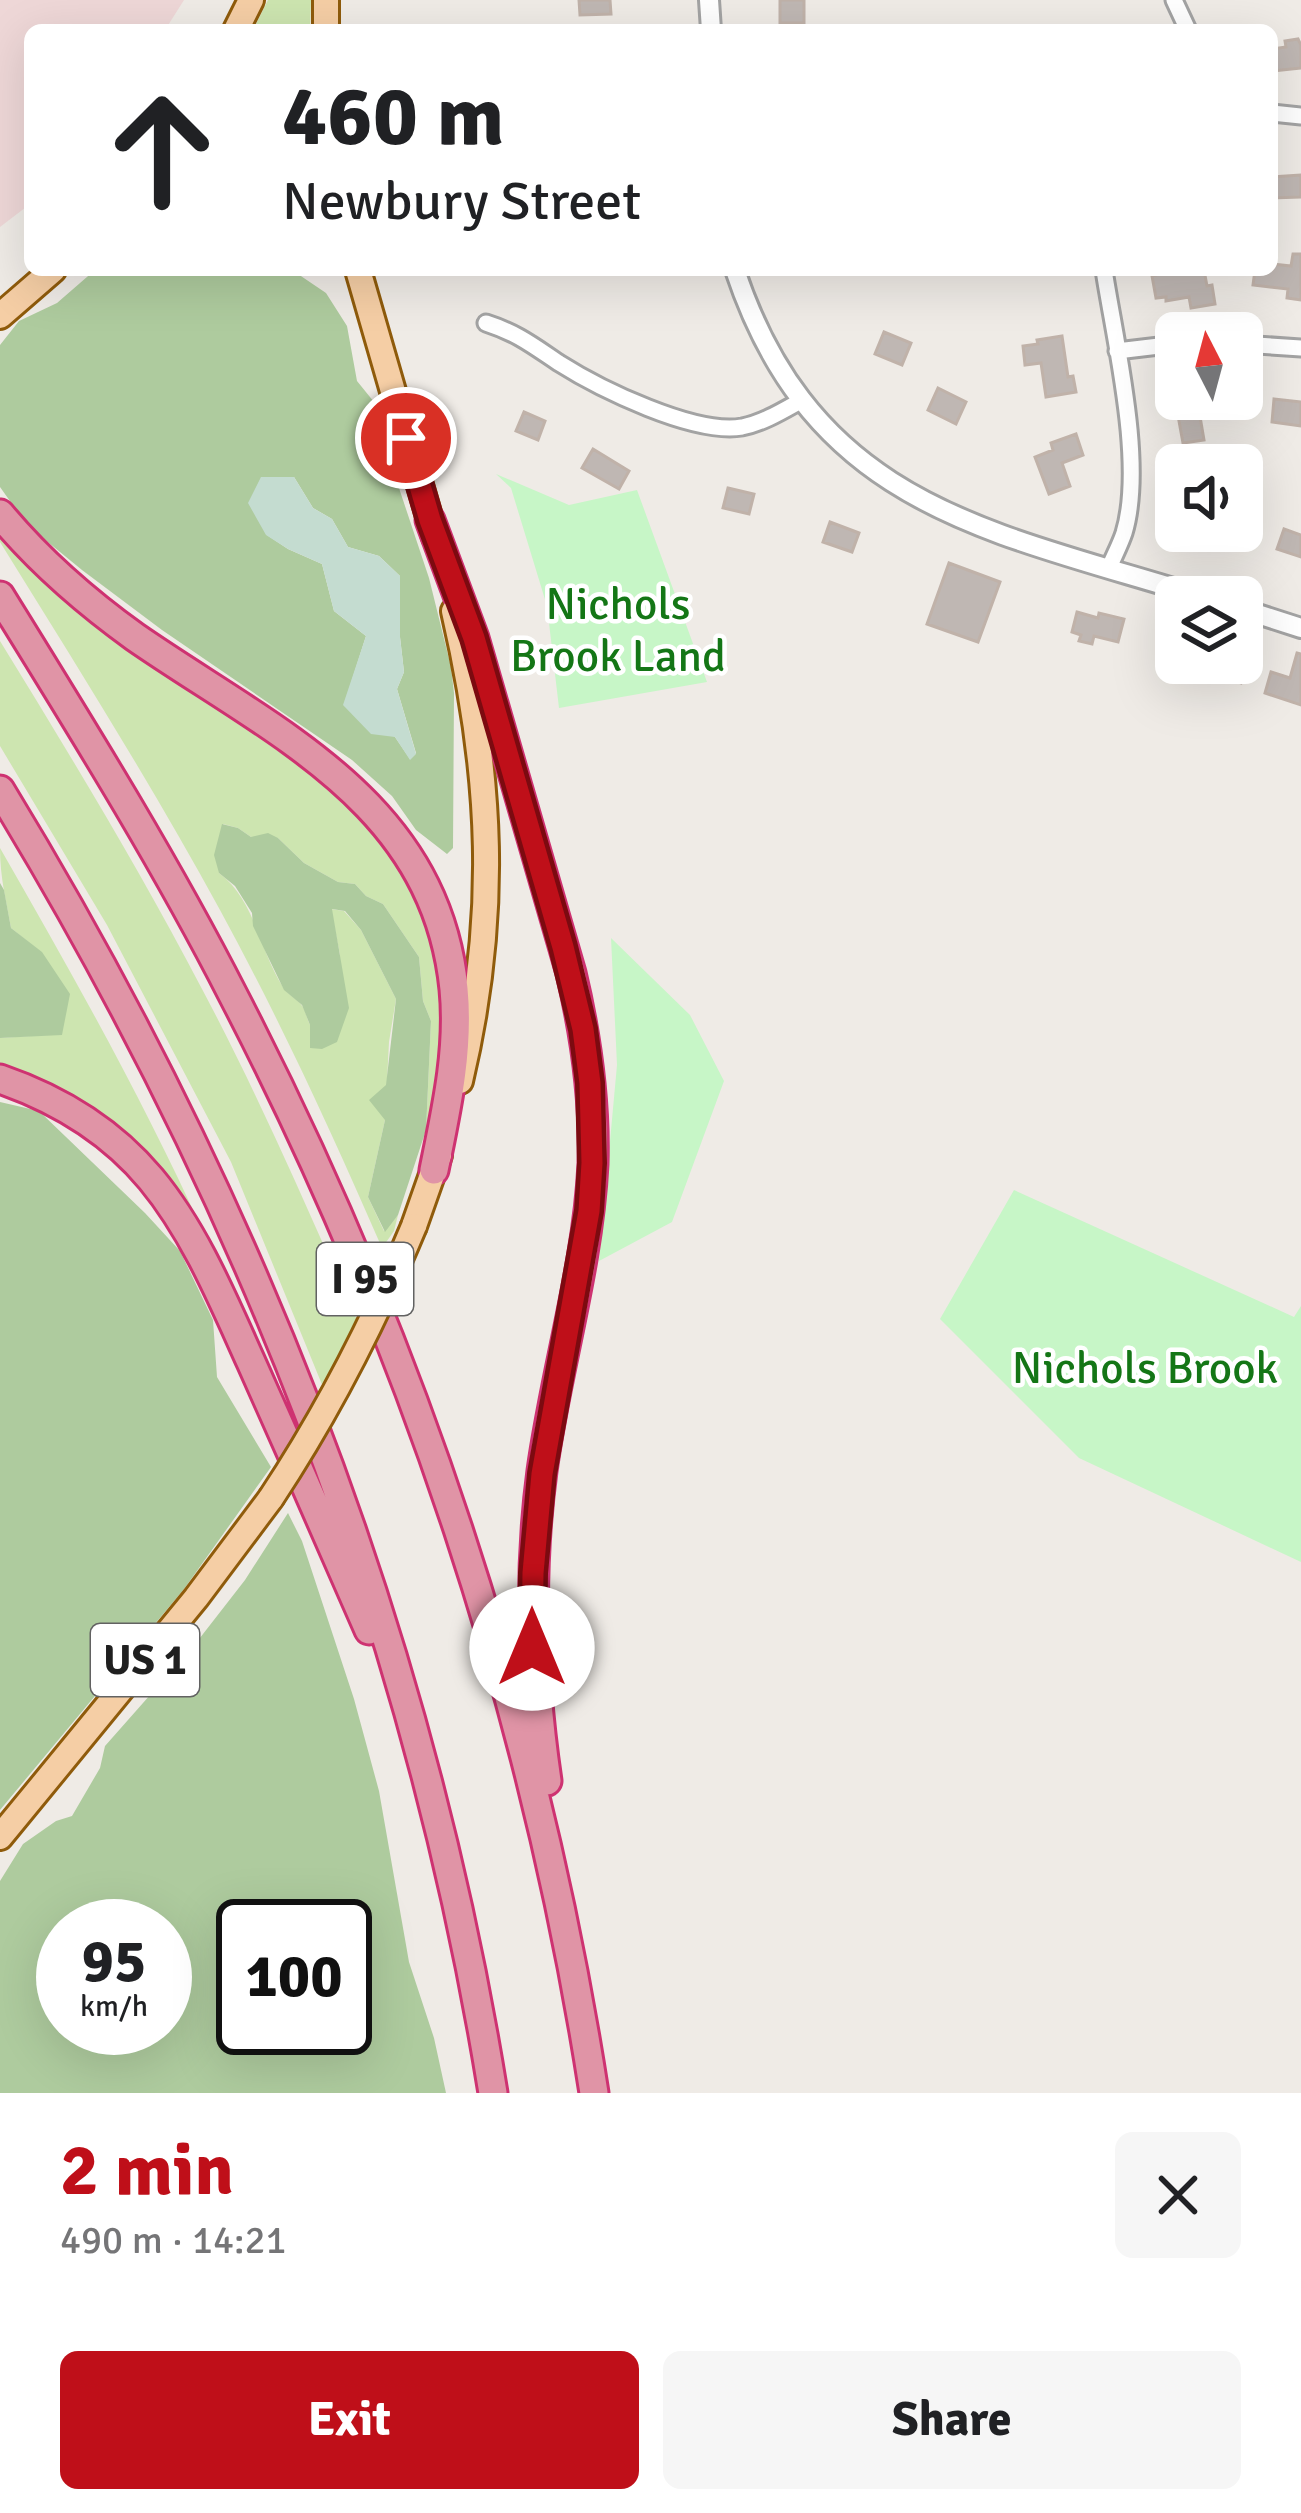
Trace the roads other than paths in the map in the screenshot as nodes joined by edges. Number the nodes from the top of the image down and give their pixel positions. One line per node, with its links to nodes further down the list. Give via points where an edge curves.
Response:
1 (46, 276): 5 (main road)
2 (357, 276): 13 (main road, US 1)
3 (737, 276): 11 (street, via 763,339)
4 (1105, 276): 10 (street)
5 (0, 316)
6 (485, 323): 11 (street, via 514,332 624,399 703,425 741,427)
7 (1263, 345): 9 (street)
8 (1155, 346): 10 (street)
9 (1301, 348)
10 (1117, 351): 14 (street, via 1129,508)
11 (802, 400): 14 (street, via 850,454 915,498)
12 (0, 514): 21 (highway, via 73,589 318,760 398,839 437,914 454,992 452,1077)
13 (430, 520): 21 (main road, US 1, via 474,703 488,863 473,1019); 24 (highway, via 474,638 563,947 590,1083 589,1211 542,1474 532,1610 538,1722)
14 (1108, 568): 15 (street)
15 (1155, 582)
16 (0, 596): 24 (highway, I 95, via 206,941 370,1290 451,1508 507,1691)
17 (1263, 616): 18 (street)
18 (1301, 628)
19 (0, 790): 22 (highway, I 95, via 116,989 235,1232 342,1501)
20 (0, 1079): 22 (highway, via 109,1138 178,1215)
21 (434, 1171): 23 (main road, US 1, bridge, via 351,1365 271,1498)
22 (416, 1738): 25 (highway, I 95)
23 (5, 1830)
24 (583, 2023): 26 (highway, I 95)
25 (493, 2093)
26 (594, 2093)

